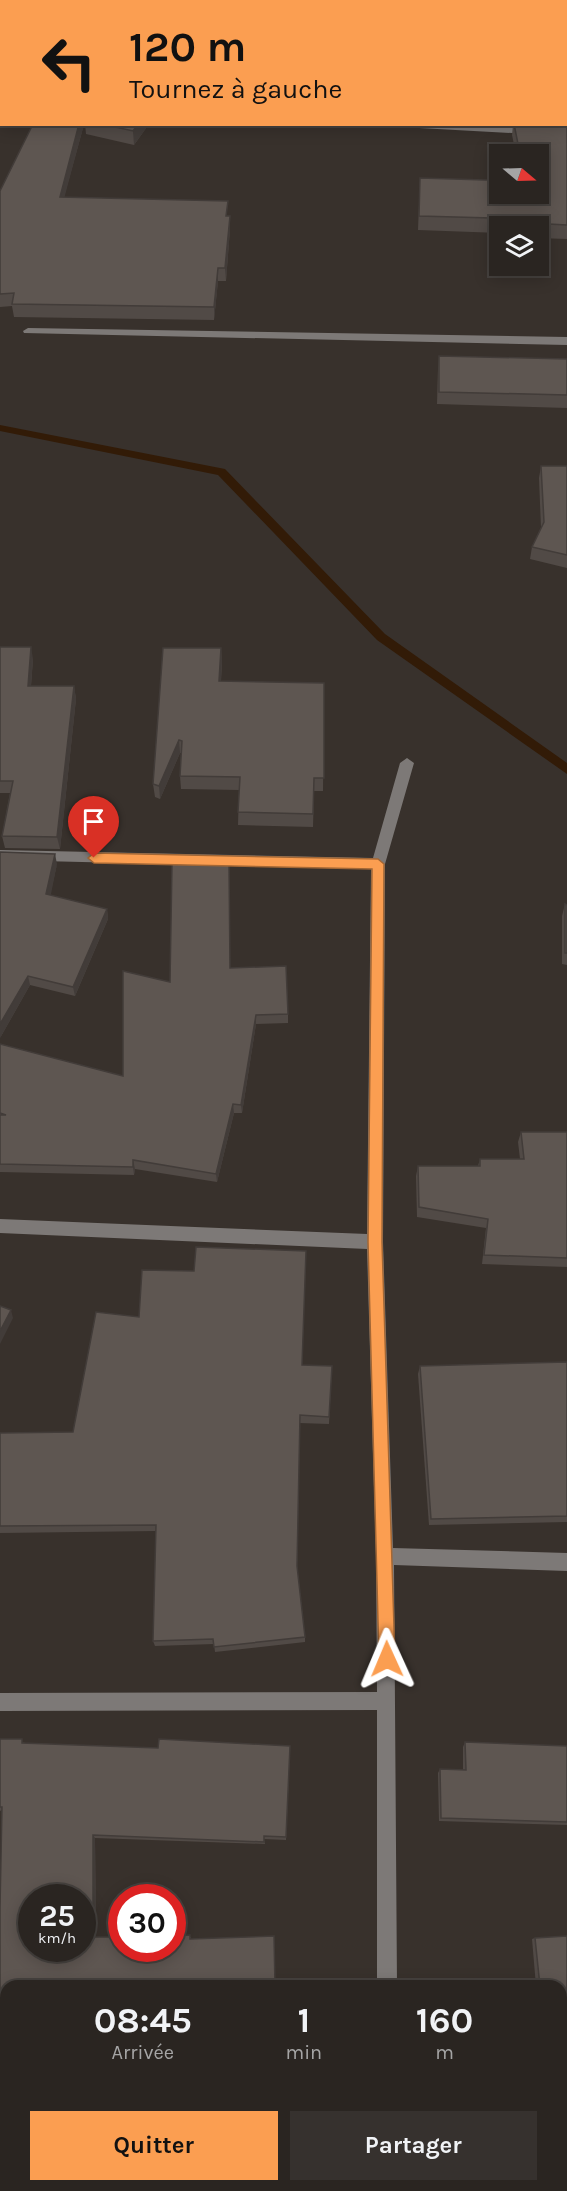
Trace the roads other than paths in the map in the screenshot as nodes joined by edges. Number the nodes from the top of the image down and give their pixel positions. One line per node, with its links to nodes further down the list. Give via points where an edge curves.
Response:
1 (434, 126): 2 (street)
2 (567, 134)
3 (28, 331): 4 (street)
4 (567, 341)
5 (408, 763): 7 (street)
6 (0, 855): 7 (street)
7 (378, 864): 9 (street)
8 (0, 1226): 9 (street)
9 (375, 1242): 10 (street)
10 (385, 1556): 11 (street); 12 (street)
11 (567, 1562)
12 (387, 1701): 13 (street); 14 (street)
13 (0, 1702)
14 (387, 1980)

